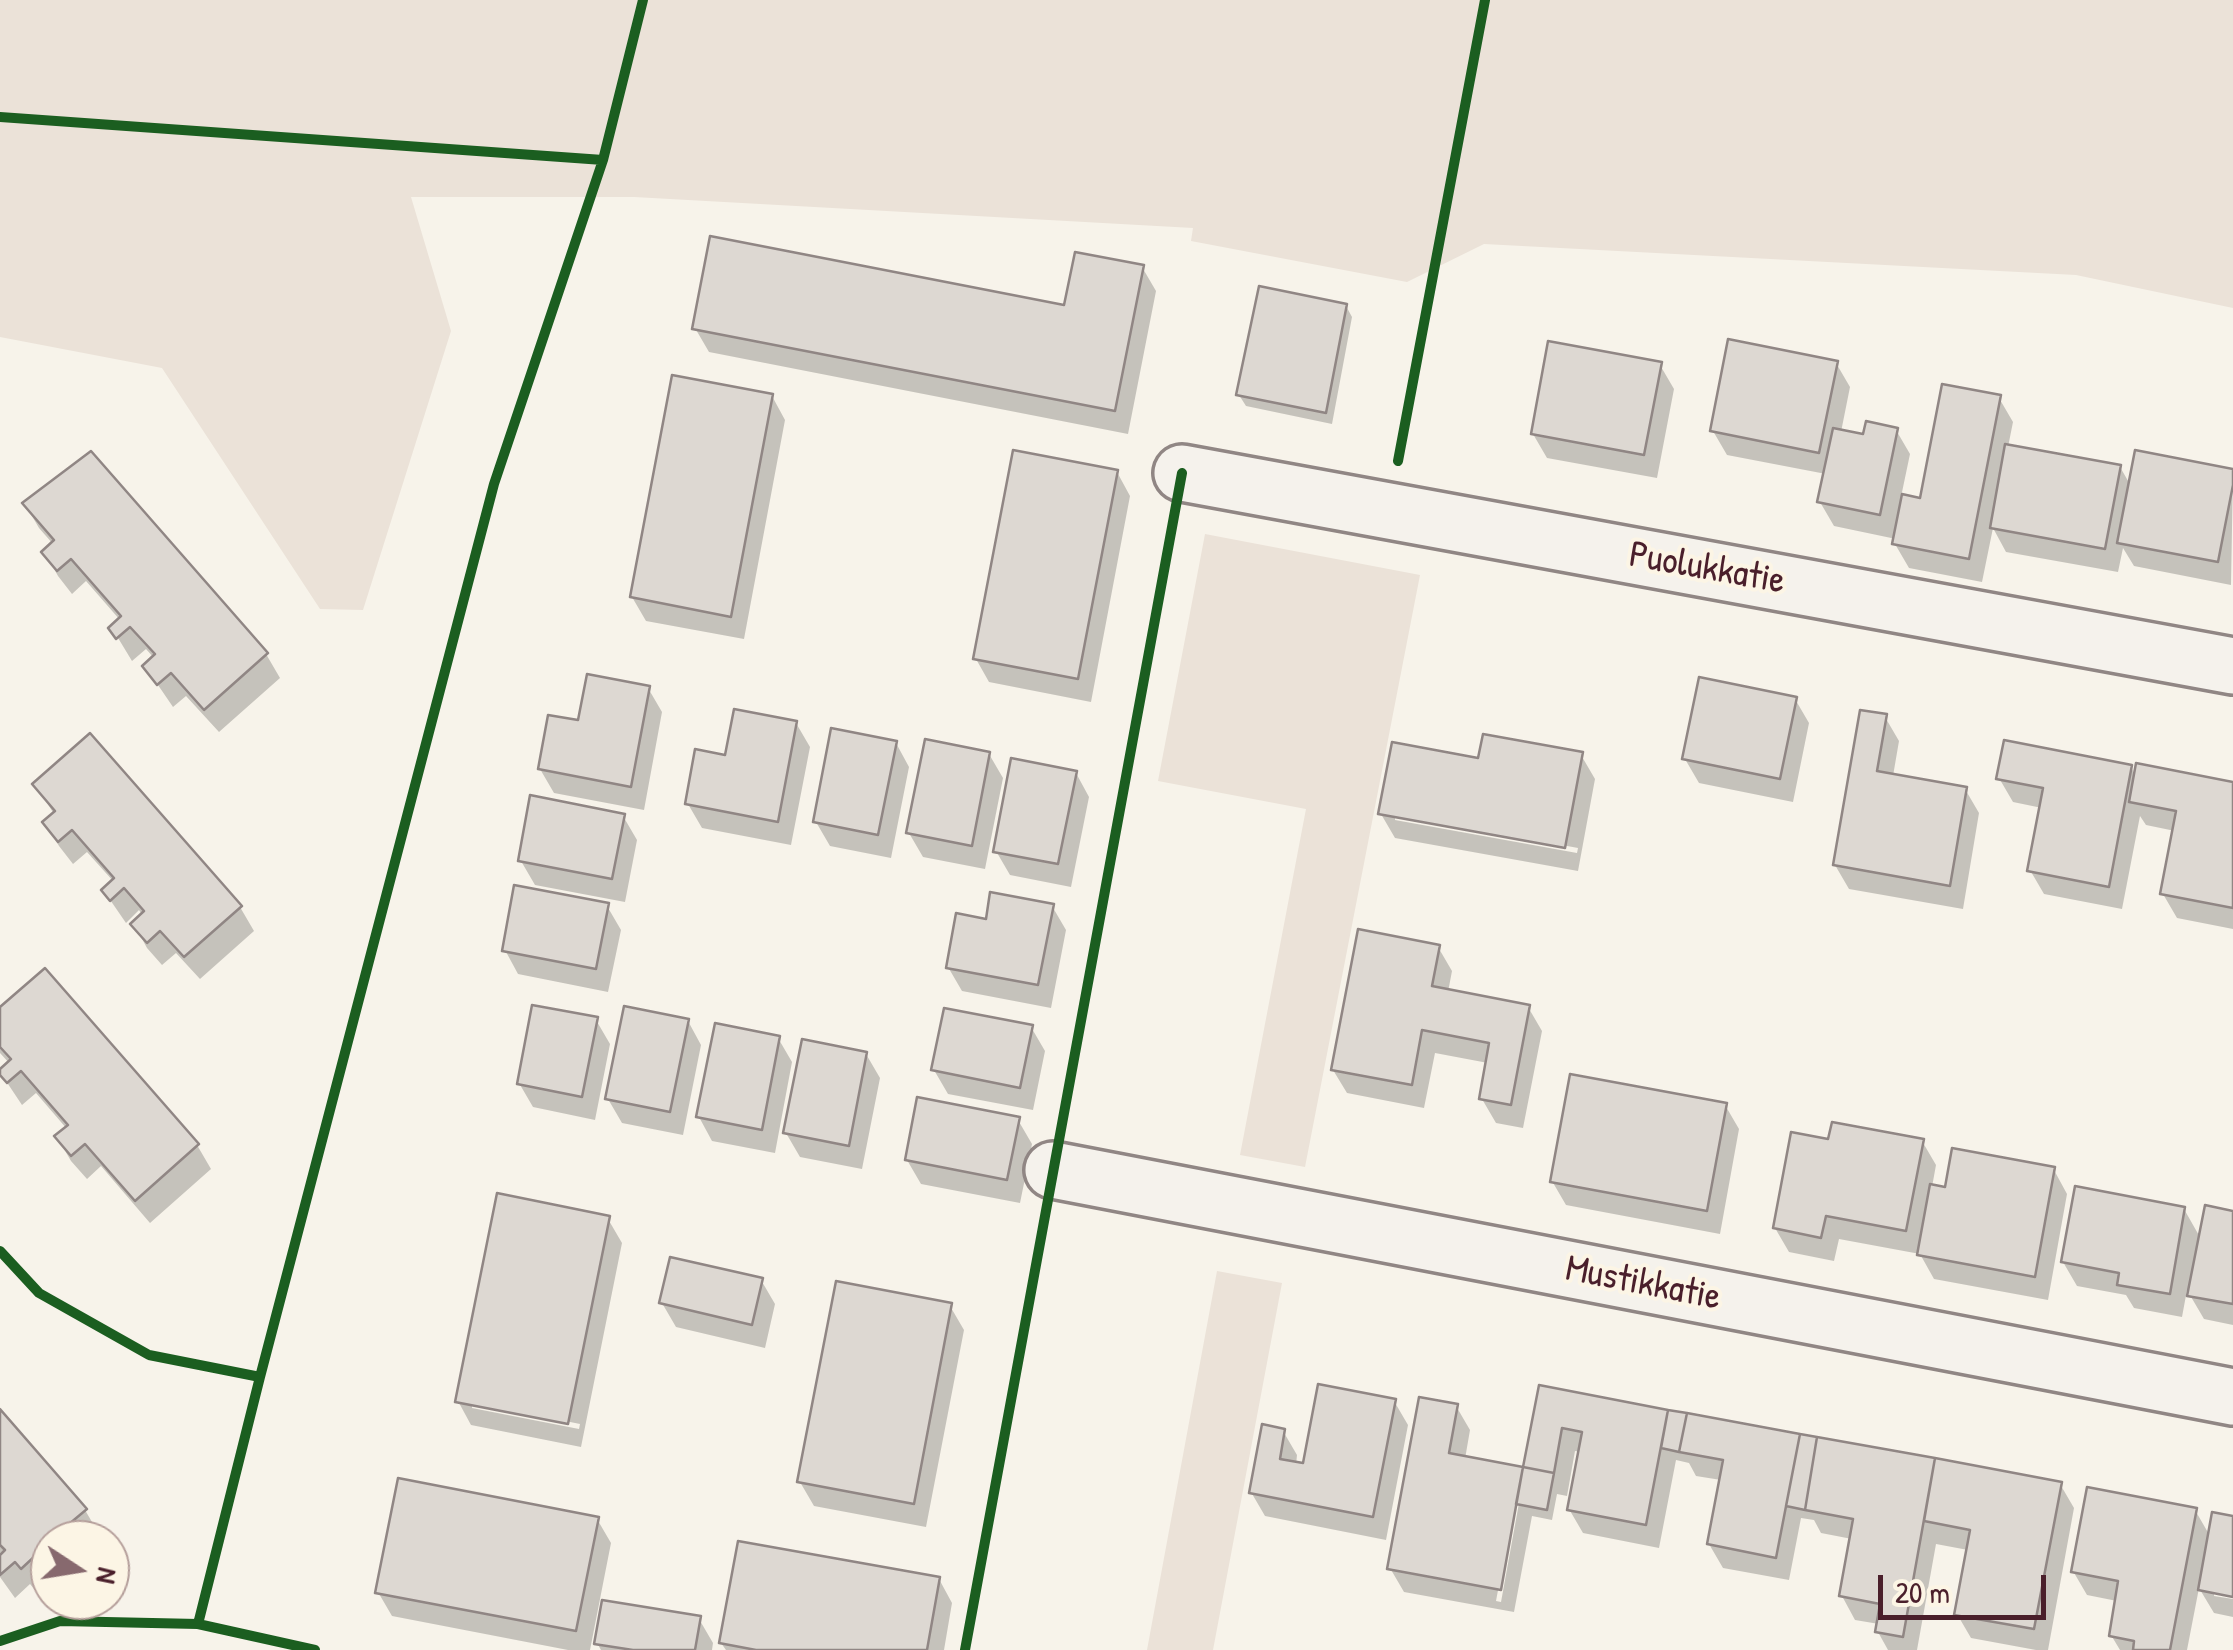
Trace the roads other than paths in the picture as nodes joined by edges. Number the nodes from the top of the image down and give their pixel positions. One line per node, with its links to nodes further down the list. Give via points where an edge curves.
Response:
1 (1182, 472): 2 (street, Puolukkatie)
2 (2233, 666)
3 (1053, 1170): 4 (street, Mustikkatie)
4 (2233, 1397)

